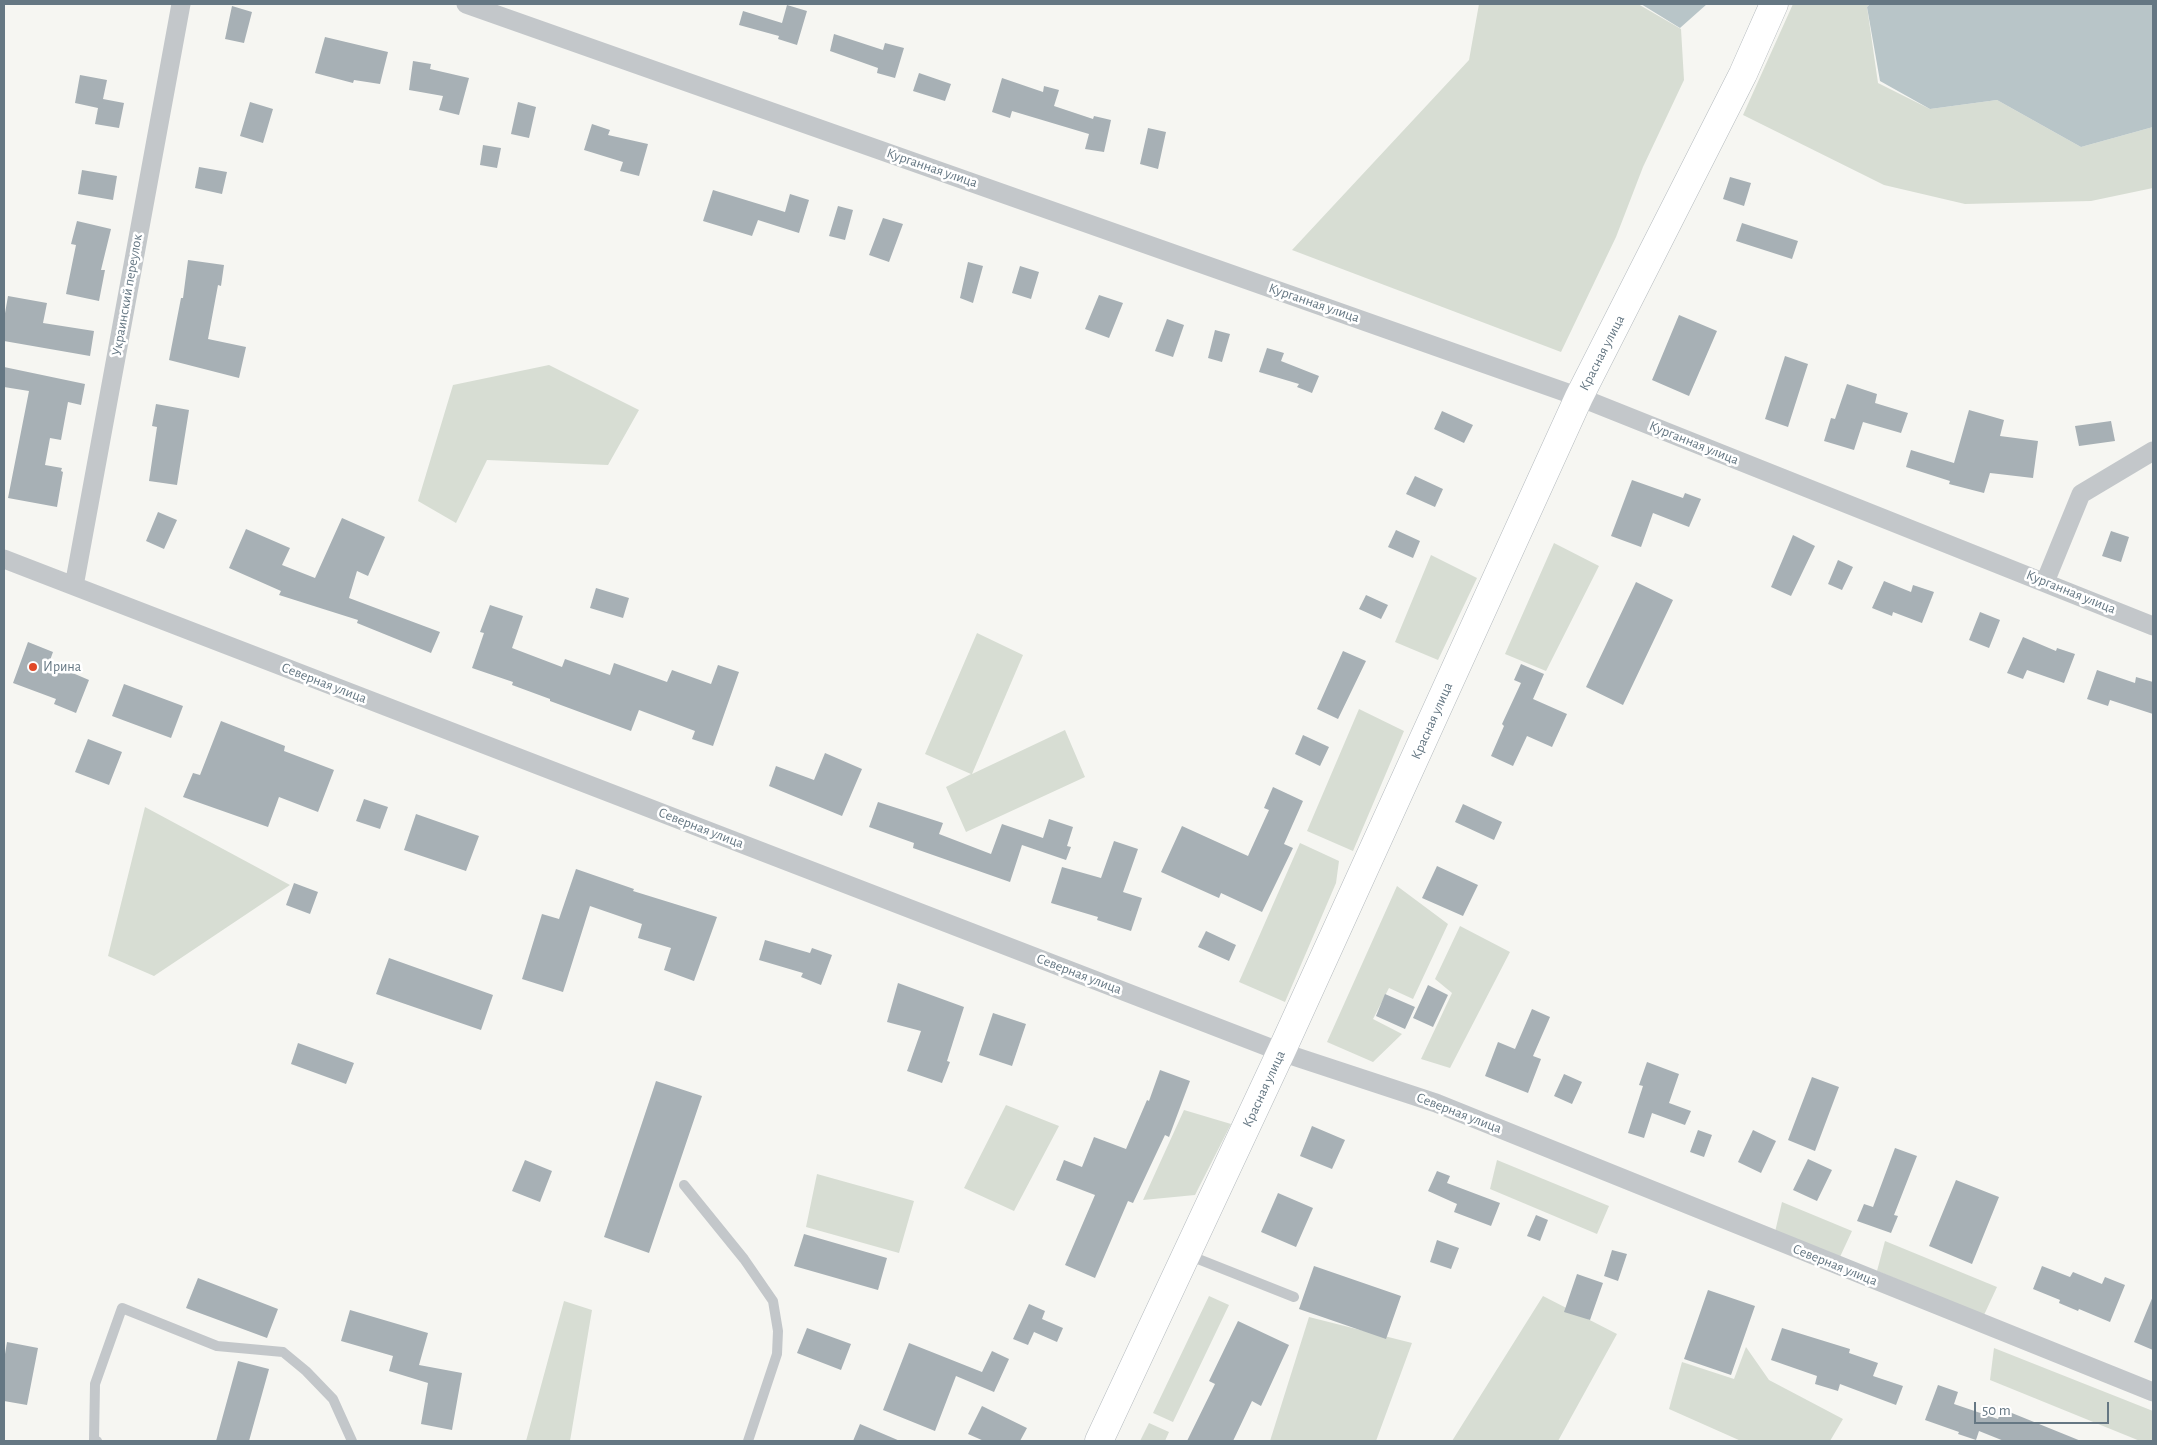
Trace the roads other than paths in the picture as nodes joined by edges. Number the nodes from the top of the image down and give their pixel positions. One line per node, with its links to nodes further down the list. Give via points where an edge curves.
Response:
1 (181, 4): 8 (street, Украинский переулок)
2 (466, 4): 4 (street, Курганная улица)
3 (1774, 4): 4 (street, Красная улица, via 1743,74)
4 (1580, 397): 7 (street, Курганная улица); 10 (street, Красная улица)
5 (2153, 451): 7 (street, via 2081,494)
6 (4, 559): 8 (street, Северная улица)
7 (2045, 582): 9 (street, Курганная улица)
8 (74, 586): 10 (street, Северная улица)
9 (2153, 626)
10 (1281, 1052): 12 (street, Красная улица); 14 (street, Северная улица, via 1436,1103)
11 (684, 1185): 17 (lane, via 744,1258 773,1302 778,1331 777,1354)
12 (1186, 1254): 13 (lane); 18 (street, Красная улица)
13 (1294, 1298)
14 (2153, 1392)
15 (97, 1441): 16 (lane, via 94,1440 95,1384 122,1308 217,1346 283,1352 333,1399)
16 (352, 1441)
17 (748, 1441)
18 (1099, 1441)

